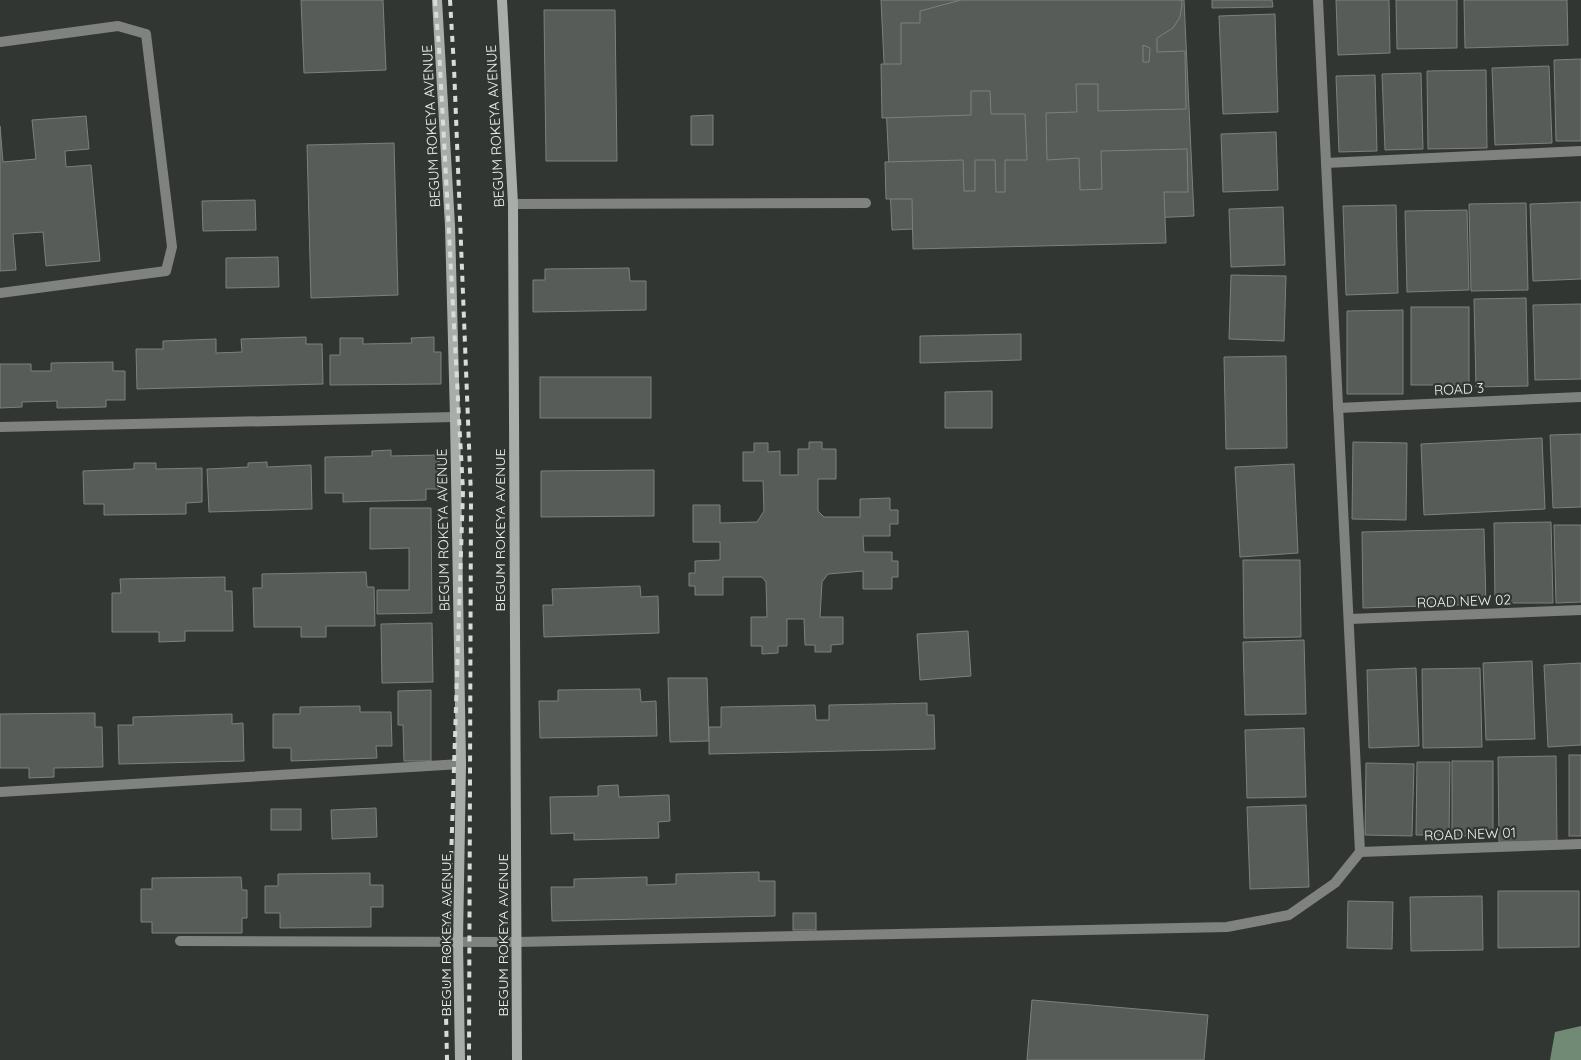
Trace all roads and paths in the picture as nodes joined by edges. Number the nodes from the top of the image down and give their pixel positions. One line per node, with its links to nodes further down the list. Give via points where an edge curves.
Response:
1 (437, 0): 12 (main road, BEGUM ROKEYA AVENUE, via 450,226)
2 (502, 0): 8 (main road, BEGUM ROKEYA AVENUE)
3 (1318, 0): 6 (street)
4 (0, 42): 9 (street, via 118,26 146,34 172,247 166,271)
5 (1581, 151): 6 (street)
6 (1326, 163): 11 (street)
7 (866, 203): 8 (street)
8 (513, 204): 22 (main road, BEGUM ROKEYA AVENUE)
9 (0, 293)
10 (1581, 397): 11 (street, ROAD 3)
11 (1338, 408): 15 (street)
12 (455, 417): 13 (street); 16 (main road, BEGUM ROKEYA AVENUE)
13 (0, 427)
14 (1581, 610): 15 (street, ROAD NEW 02)
15 (1349, 619): 19 (street)
16 (461, 764): 17 (street); 21 (main road, BEGUM ROKEYA AVENUE)
17 (0, 792)
18 (1581, 844): 19 (street, ROAD NEW 01)
19 (1360, 852): 22 (street, via 1335,882 1289,915 1227,927)
20 (180, 940): 21 (street)
21 (458, 940): 22 (street); 23 (main road, BEGUM ROKEYA AVENUE)
22 (516, 942): 24 (main road, BEGUM ROKEYA AVENUE)
23 (460, 1060)
24 (518, 1060)

